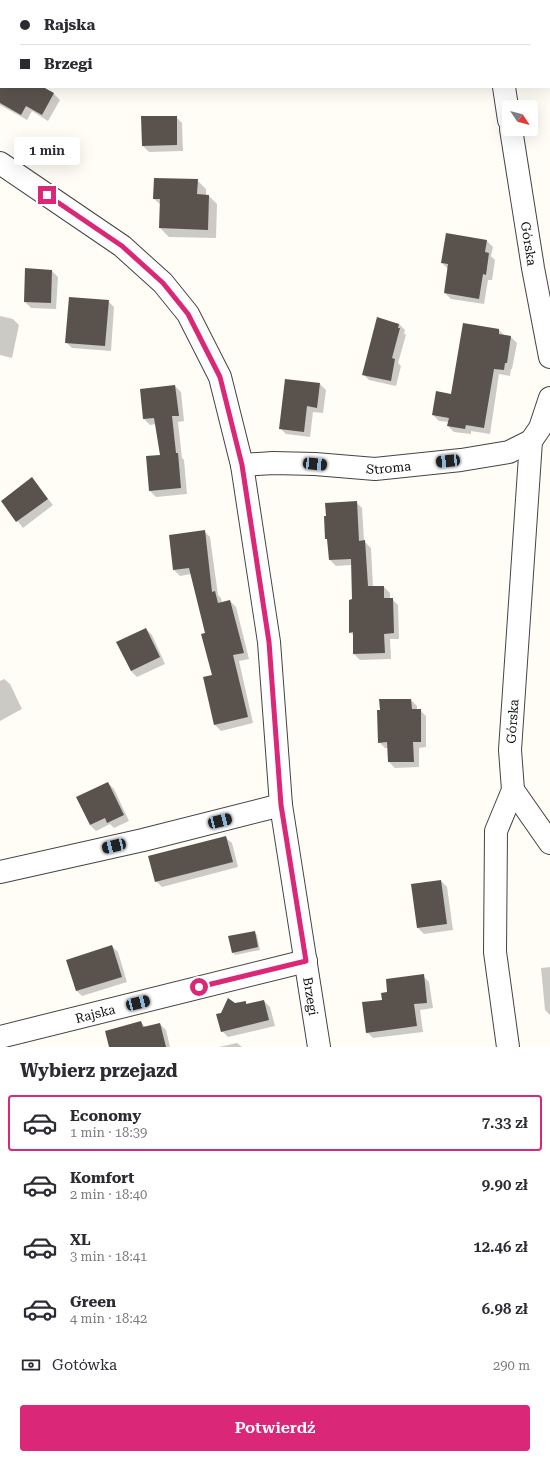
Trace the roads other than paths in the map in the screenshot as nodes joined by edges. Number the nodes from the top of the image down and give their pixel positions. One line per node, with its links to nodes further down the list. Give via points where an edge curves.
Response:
1 (504, 88): 2 (street)
2 (506, 100)
3 (511, 136): 5 (street, Górska)
4 (0, 164): 8 (street, Brzegi, via 122,246 176,298 188,314 220,377)
5 (550, 357)
6 (550, 398): 7 (street, Górska, via 540,428)
7 (531, 440): 8 (street, Stroma, via 509,452 375,469 315,464); 9 (street, Górska, via 510,750)
8 (242, 465): 10 (street, Brzegi, via 269,642)
9 (513, 790): 11 (street); 16 (street, Górska, via 496,831 495,952)
10 (281, 805): 12 (street, via 143,840); 13 (street, Brzegi)
11 (550, 843)
12 (0, 872)
13 (306, 961): 14 (street, Rajska); 15 (street, Brzegi)
14 (0, 1037)
15 (319, 1047)
16 (508, 1047)

